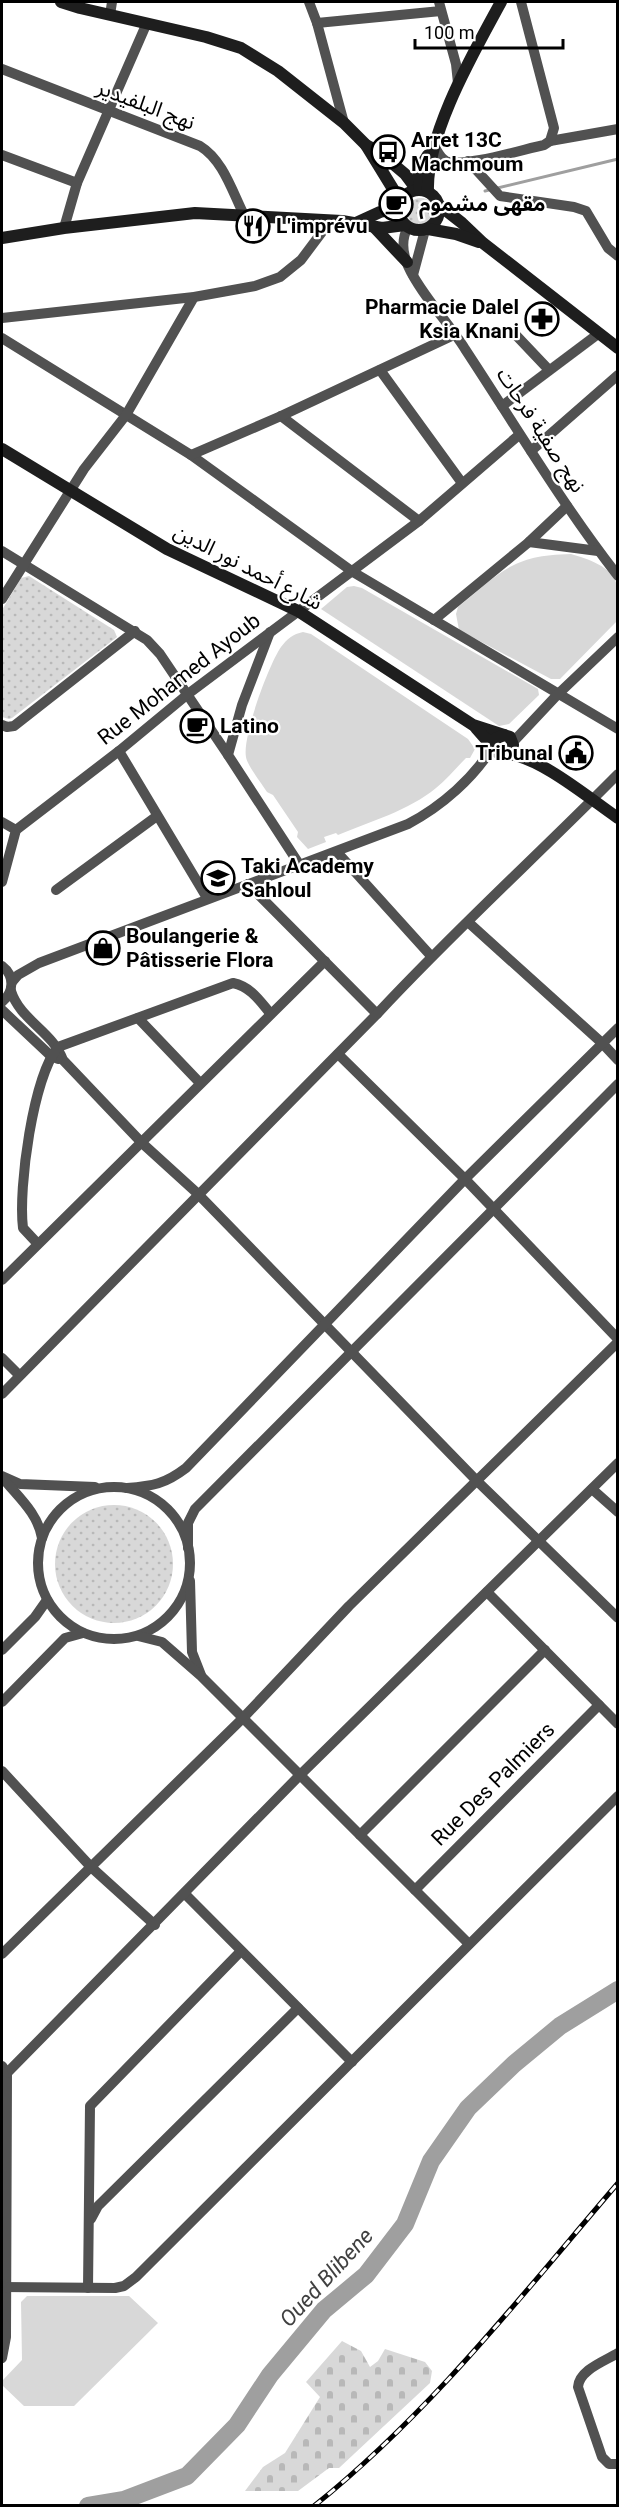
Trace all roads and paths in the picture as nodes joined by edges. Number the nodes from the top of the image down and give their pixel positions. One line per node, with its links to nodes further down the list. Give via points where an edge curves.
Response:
1 (62, 2): 7 (street)
2 (112, 2): 7 (street)
3 (309, 2): 8 (street)
4 (501, 2): 11 (street)
5 (521, 2): 15 (street, via 554,128)
6 (440, 6): 8 (street); 11 (street)
7 (110, 15): 9 (street)
8 (317, 22): 13 (street)
9 (146, 25): 12 (street); 13 (street, via 241,48)
10 (2, 69): 12 (street, نهج البلفيدير)
11 (458, 83): 17 (street)
12 (107, 111): 20 (street); 24 (street, نهج البلفيدير, via 206,150 218,162)
13 (344, 123): 16 (street)
14 (618, 129): 15 (street)
15 (550, 141): 19 (street)
16 (366, 145): 21 (street); 23 (street)
17 (433, 149): 19 (street, via 447,161); 21 (street)
18 (2, 155): 20 (street)
19 (468, 161): 33 (street, via 500,196 586,211 608,248)
20 (77, 183): 29 (street)
21 (422, 190): 22 (street); 23 (street, via 405,196)
22 (439, 205): 30 (street, via 438,219); 32 (street)
23 (400, 206): 26 (street); 27 (street)
24 (244, 215): 25 (street); 29 (street, via 173,215)
25 (331, 220): 26 (street); 36 (street, via 301,260 280,277 255,286)
26 (356, 223): 28 (street)
27 (406, 226): 28 (street); 30 (street); 34 (street, نهج صفية فرحات, via 403,243)
28 (374, 227): 34 (street)
29 (64, 228): 31 (street)
30 (427, 229): 32 (street); 35 (street)
31 (2, 238)
32 (483, 243): 40 (street)
33 (618, 256)
34 (407, 262): 35 (street, نهج صفية فرحات)
35 (413, 275): 39 (street, نهج صفية فرحات)
36 (194, 297): 37 (street); 47 (street)
37 (2, 318)
38 (512, 331): 44 (street)
39 (456, 334): 43 (street); 46 (street, نهج صفية فرحات)
40 (598, 334): 42 (street); 44 (street)
41 (2, 338): 47 (street)
42 (618, 348)
43 (380, 370): 48 (street); 53 (street)
44 (549, 370): 46 (street)
45 (618, 375): 51 (street)
46 (502, 406): 49 (street, نهج صفية فرحات)
47 (126, 415): 52 (street); 54 (street)
48 (281, 416): 52 (street); 56 (street)
49 (519, 435): 51 (street, نهج صفية فرحات); 53 (street, Rue Mohamed Ayoub)
50 (2, 449): 54 (street, شارع أحمد نور الدين)
51 (531, 451): 55 (street, نهج صفية فرحات)
52 (191, 455): 61 (street)
53 (462, 483): 56 (street, Rue Mohamed Ayoub)
54 (71, 491): 60 (street); 64 (street, شارع أحمد نور الدين, via 167,549)
55 (567, 506): 57 (street); 59 (street, نهج صفية فرحات)
56 (419, 520): 61 (street, Rue Mohamed Ayoub)
57 (529, 542): 59 (street); 65 (street)
58 (2, 551): 60 (street)
59 (598, 551): 62 (street, نهج صفية فرحات)
60 (23, 564): 63 (street); 66 (street)
61 (352, 572): 64 (street, Rue Mohamed Ayoub); 65 (street)
62 (618, 576)
63 (2, 599)
64 (298, 611): 67 (street, Rue Mohamed Ayoub); 72 (street, شارع أحمد نور الدين)
65 (434, 620): 70 (street)
66 (135, 631): 69 (street, via 160,654); 71 (street, via 14,726)
67 (270, 632): 69 (street, Rue Mohamed Ayoub); 78 (street)
68 (618, 637): 70 (street)
69 (188, 694): 76 (street, Rue Mohamed Ayoub); 78 (street)
70 (558, 694): 73 (street); 74 (street, via 536,717)
71 (2, 724)
72 (473, 725): 74 (street, شارع أحمد نور الدين); 75 (street, شارع أحمد نور الدين)
73 (618, 729)
74 (507, 737): 75 (street, via 495,739); 77 (street, via 512,750); 79 (street, شارع أحمد نور الدين)
75 (494, 745): 77 (street, via 498,753); 80 (street)
76 (119, 751): 83 (street); 86 (street, Rue Mohamed Ayoub)
77 (506, 754): 79 (street, شارع أحمد نور الدين); 80 (street)
78 (228, 755): 88 (street)
79 (535, 762): 82 (street, شارع أحمد نور الدين)
80 (480, 766): 87 (street, via 428,813)
81 (618, 774): 82 (street)
82 (592, 801): 84 (street, شارع أحمد نور الدين); 93 (street)
83 (157, 816): 91 (street); 92 (street)
84 (618, 818)
85 (2, 822): 86 (street)
86 (16, 830): 89 (street)
87 (337, 852): 88 (street); 94 (street)
88 (299, 864): 90 (street)
89 (2, 882)
90 (248, 884): 92 (street); 95 (street)
91 (56, 890)
92 (207, 898): 96 (street)
93 (468, 922): 94 (street); 105 (street)
94 (431, 956): 102 (street)
95 (325, 961): 101 (street); 102 (street)
96 (39, 963): 97 (street); 98 (street, via 18,975)
97 (2, 966): 98 (street)
98 (11, 987): 99 (street); 106 (street, via 21,1011)
99 (2, 1002)
100 (2, 1010): 106 (street)
101 (270, 1013): 103 (street, via 253,993 233,983); 109 (street)
102 (377, 1014): 107 (street)
103 (138, 1017): 106 (street); 109 (street)
104 (618, 1028): 105 (street)
105 (602, 1043): 108 (street); 112 (street)
106 (55, 1052): 111 (street); 115 (street, via 33,1112 21,1204 23,1228)
107 (338, 1054): 112 (street); 113 (street)
108 (618, 1060)
109 (200, 1083): 111 (street)
110 (618, 1084): 114 (street)
111 (142, 1143): 113 (street); 115 (street)
112 (465, 1179): 114 (street); 117 (street)
113 (197, 1193): 117 (street); 121 (street)
114 (493, 1210): 118 (street); 119 (street)
115 (37, 1243): 116 (street)
116 (2, 1280)
117 (325, 1326): 119 (street); 127 (street, via 186,1468 168,1481)
118 (618, 1341): 125 (street)
119 (351, 1351): 125 (street); 132 (street, via 195,1509 189,1523)
120 (2, 1358): 121 (street)
121 (20, 1375): 122 (street)
122 (2, 1394)
123 (618, 1463): 128 (street)
124 (2, 1476): 126 (street, via 34,1486); 130 (street, via 35,1516)
125 (476, 1480): 131 (street); 144 (street)
126 (108, 1488): 127 (street); 130 (street, via 90,1491 67,1504 49,1522)
127 (127, 1488): 132 (street, via 160,1503 173,1515)
128 (592, 1489): 129 (street); 131 (street)
129 (618, 1512)
130 (42, 1538): 135 (street, via 38,1570)
131 (539, 1541): 134 (street); 136 (street)
132 (188, 1548): 133 (street)
133 (189, 1575): 138 (street, via 172,1612); 141 (street, via 192,1652)
134 (488, 1592): 140 (street); 147 (street)
135 (47, 1600): 137 (street, via 63,1619); 139 (street)
136 (618, 1618)
137 (83, 1633): 138 (street, via 110,1639); 142 (street, via 65,1638)
138 (138, 1635): 141 (street, via 162,1642)
139 (2, 1650)
140 (545, 1650): 143 (street); 149 (street)
141 (201, 1676): 144 (street)
142 (2, 1702)
143 (598, 1705): 145 (street); 151 (street, Rue Des Palmiers)
144 (243, 1718): 147 (street); 150 (street)
145 (618, 1724)
146 (2, 1771): 150 (street)
147 (300, 1775): 149 (street); 152 (street)
148 (618, 1796): 154 (street)
149 (360, 1835): 151 (street)
150 (91, 1867): 153 (street); 156 (street)
151 (415, 1890): 154 (street)
152 (184, 1894): 153 (street); 155 (street)
153 (155, 1925): 159 (street)
154 (469, 1944): 158 (street)
155 (241, 1951): 157 (street); 161 (street, via 90,2106)
156 (2, 1954)
157 (298, 2008): 158 (street); 161 (street, via 98,2206)
158 (352, 2062): 163 (street, via 136,2277 124,2286)
159 (4, 2069): 160 (street)
160 (3, 2204): 162 (street)
161 (89, 2224): 163 (street)
162 (4, 2288): 163 (street); 165 (street, via 6,2337)
163 (88, 2288)
164 (618, 2353): 166 (street, via 584,2374 578,2387 602,2457 609,2464)
165 (2, 2358)
166 (618, 2464)

